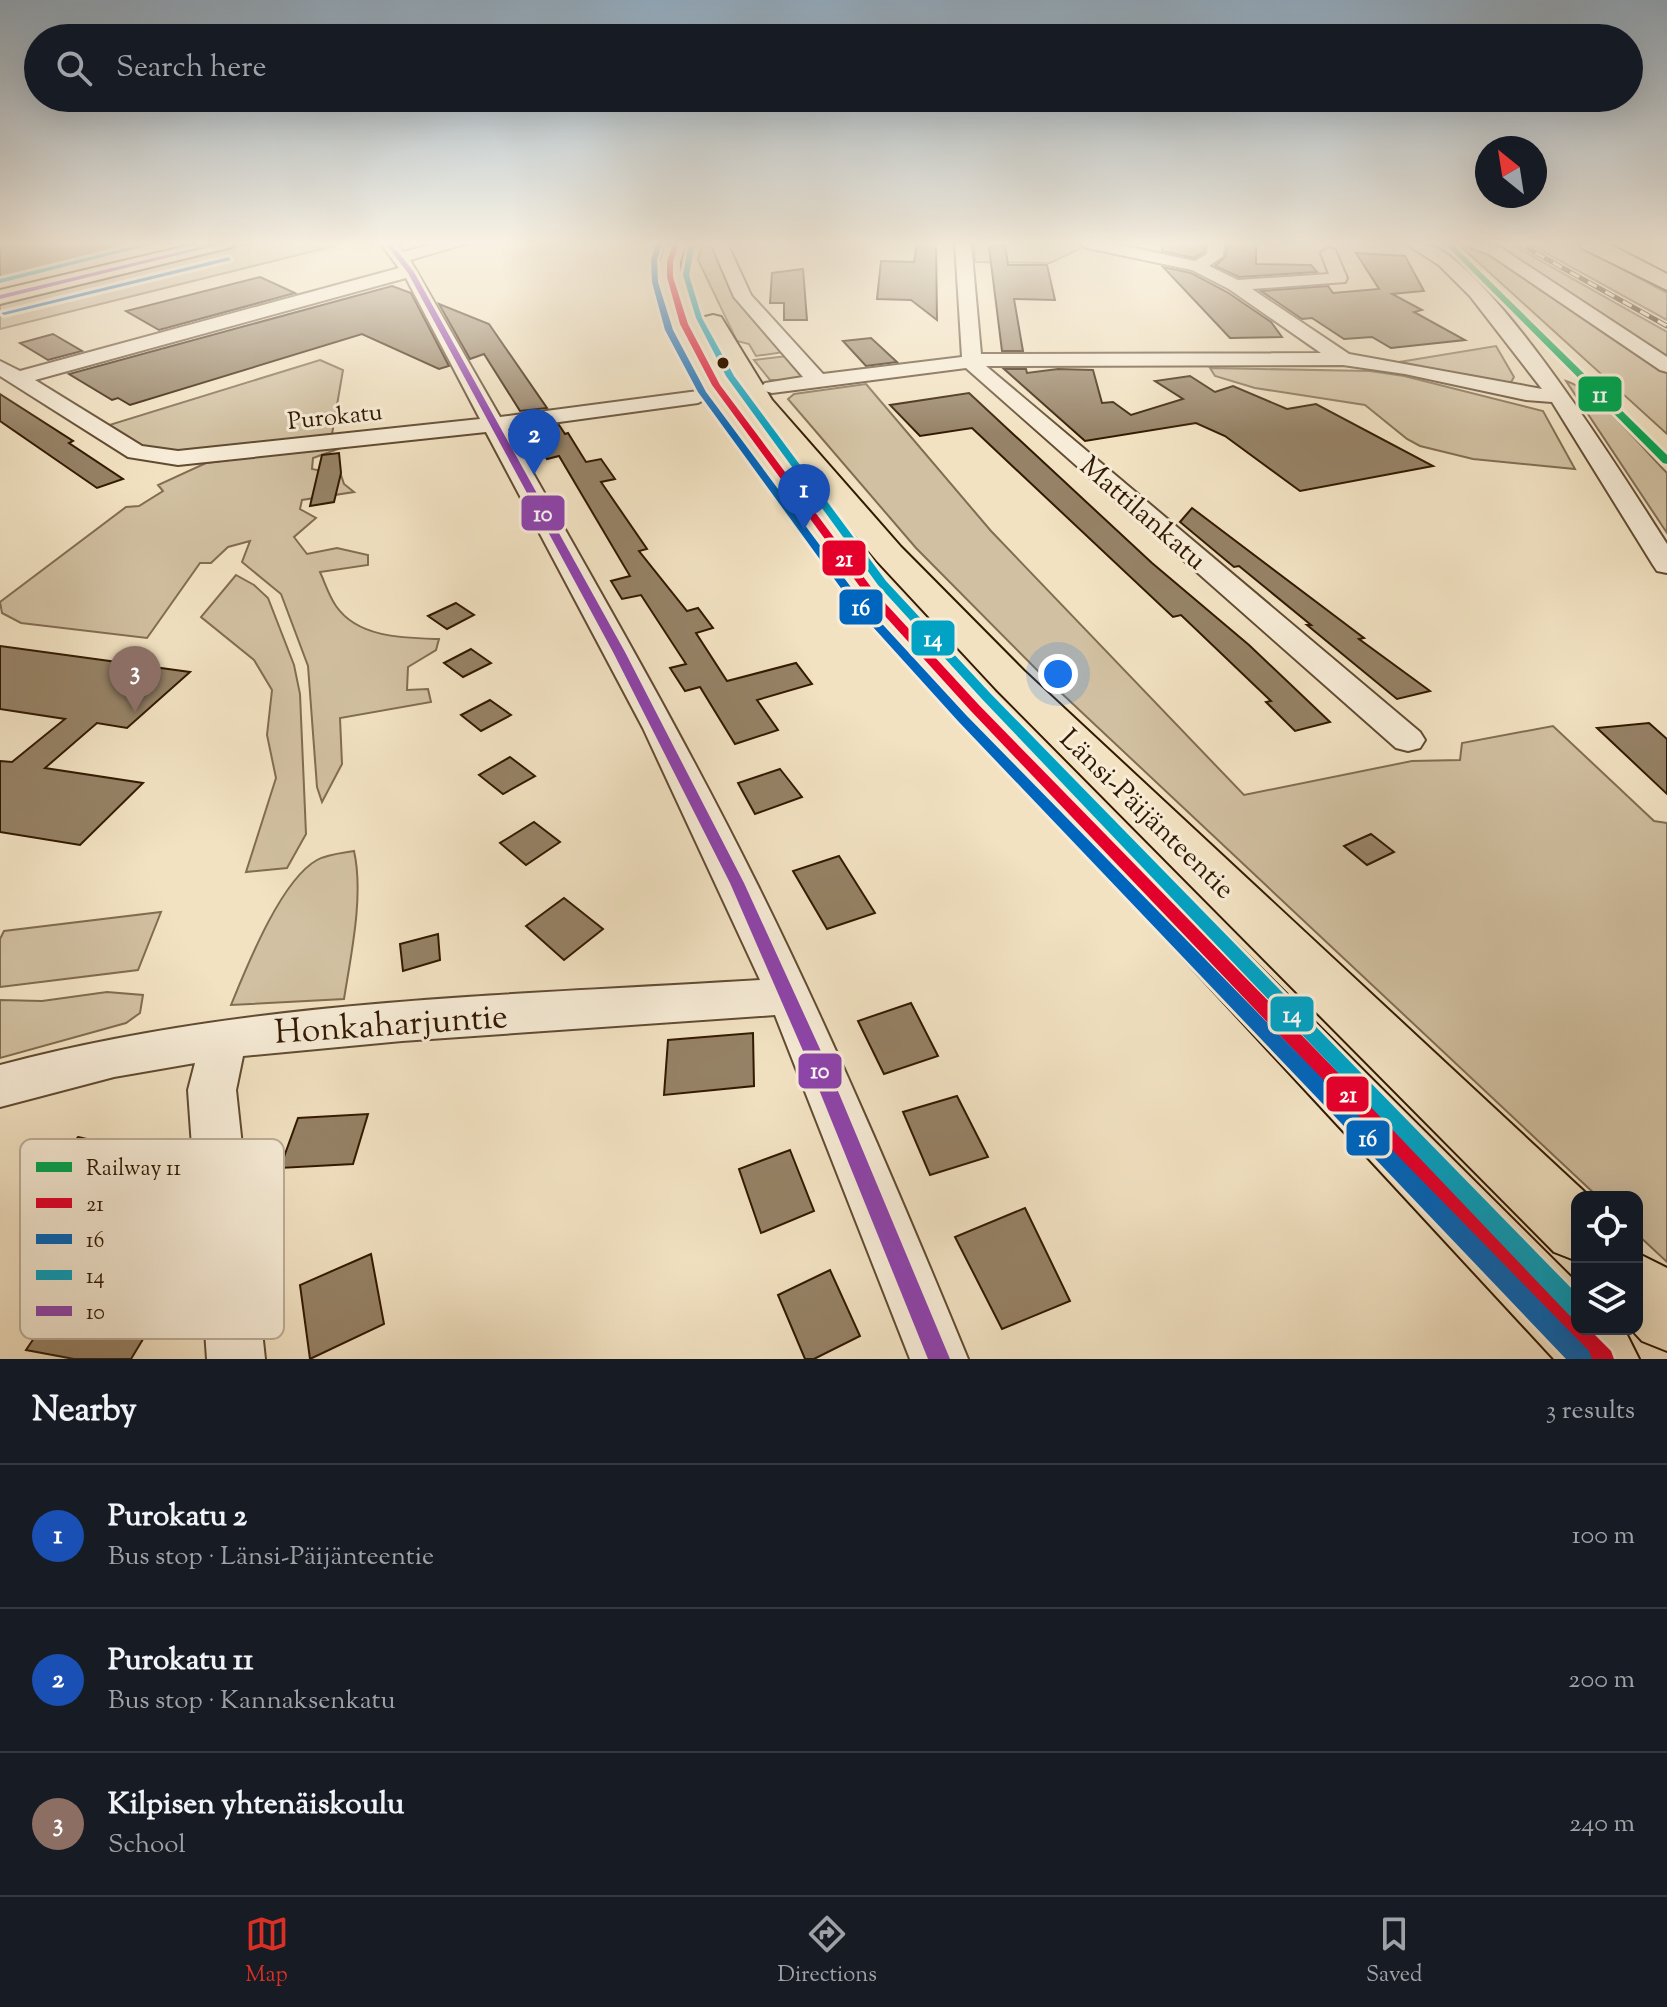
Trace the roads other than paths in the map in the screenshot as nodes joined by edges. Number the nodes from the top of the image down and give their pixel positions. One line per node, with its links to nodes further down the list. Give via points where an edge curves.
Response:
1 (267, 306): 13 (street)
2 (428, 306): 18 (street)
3 (679, 306): 31 (main road, Länsi-Päijänteentie, via 716,385 870,593)
4 (704, 306): 25 (main road, Länsi-Päijänteentie, via 761,404 889,554 1010,680)
5 (751, 306): 14 (street)
6 (967, 306): 11 (street)
7 (1266, 306): 10 (street)
8 (1487, 306): 16 (street)
9 (1578, 306): 12 (street)
10 (1343, 359): 11 (street); 16 (street)
11 (971, 361): 14 (street); 20 (street, Mattilankatu)
12 (1667, 366)
13 (9, 373): 18 (street, Purokatu, via 136,452 178,458)
14 (817, 380): 15 (street)
15 (772, 387)
16 (1556, 396): 19 (street)
17 (698, 397): 18 (street, Purokatu)
18 (495, 424): 21 (street, via 737,882)
19 (1667, 565)
20 (1408, 740)
21 (788, 996): 22 (street, Honkaharjuntie); 30 (street)
22 (224, 1037): 23 (street, Honkaharjuntie, via 70,1065); 24 (street, via 212,1090)
23 (0, 1086)
24 (216, 1139)
25 (1571, 1223)
26 (1643, 1293): 27 (main road)
27 (1667, 1316)
28 (234, 1339): 29 (street)
29 (236, 1359)
30 (939, 1359)
31 (1603, 1359)

